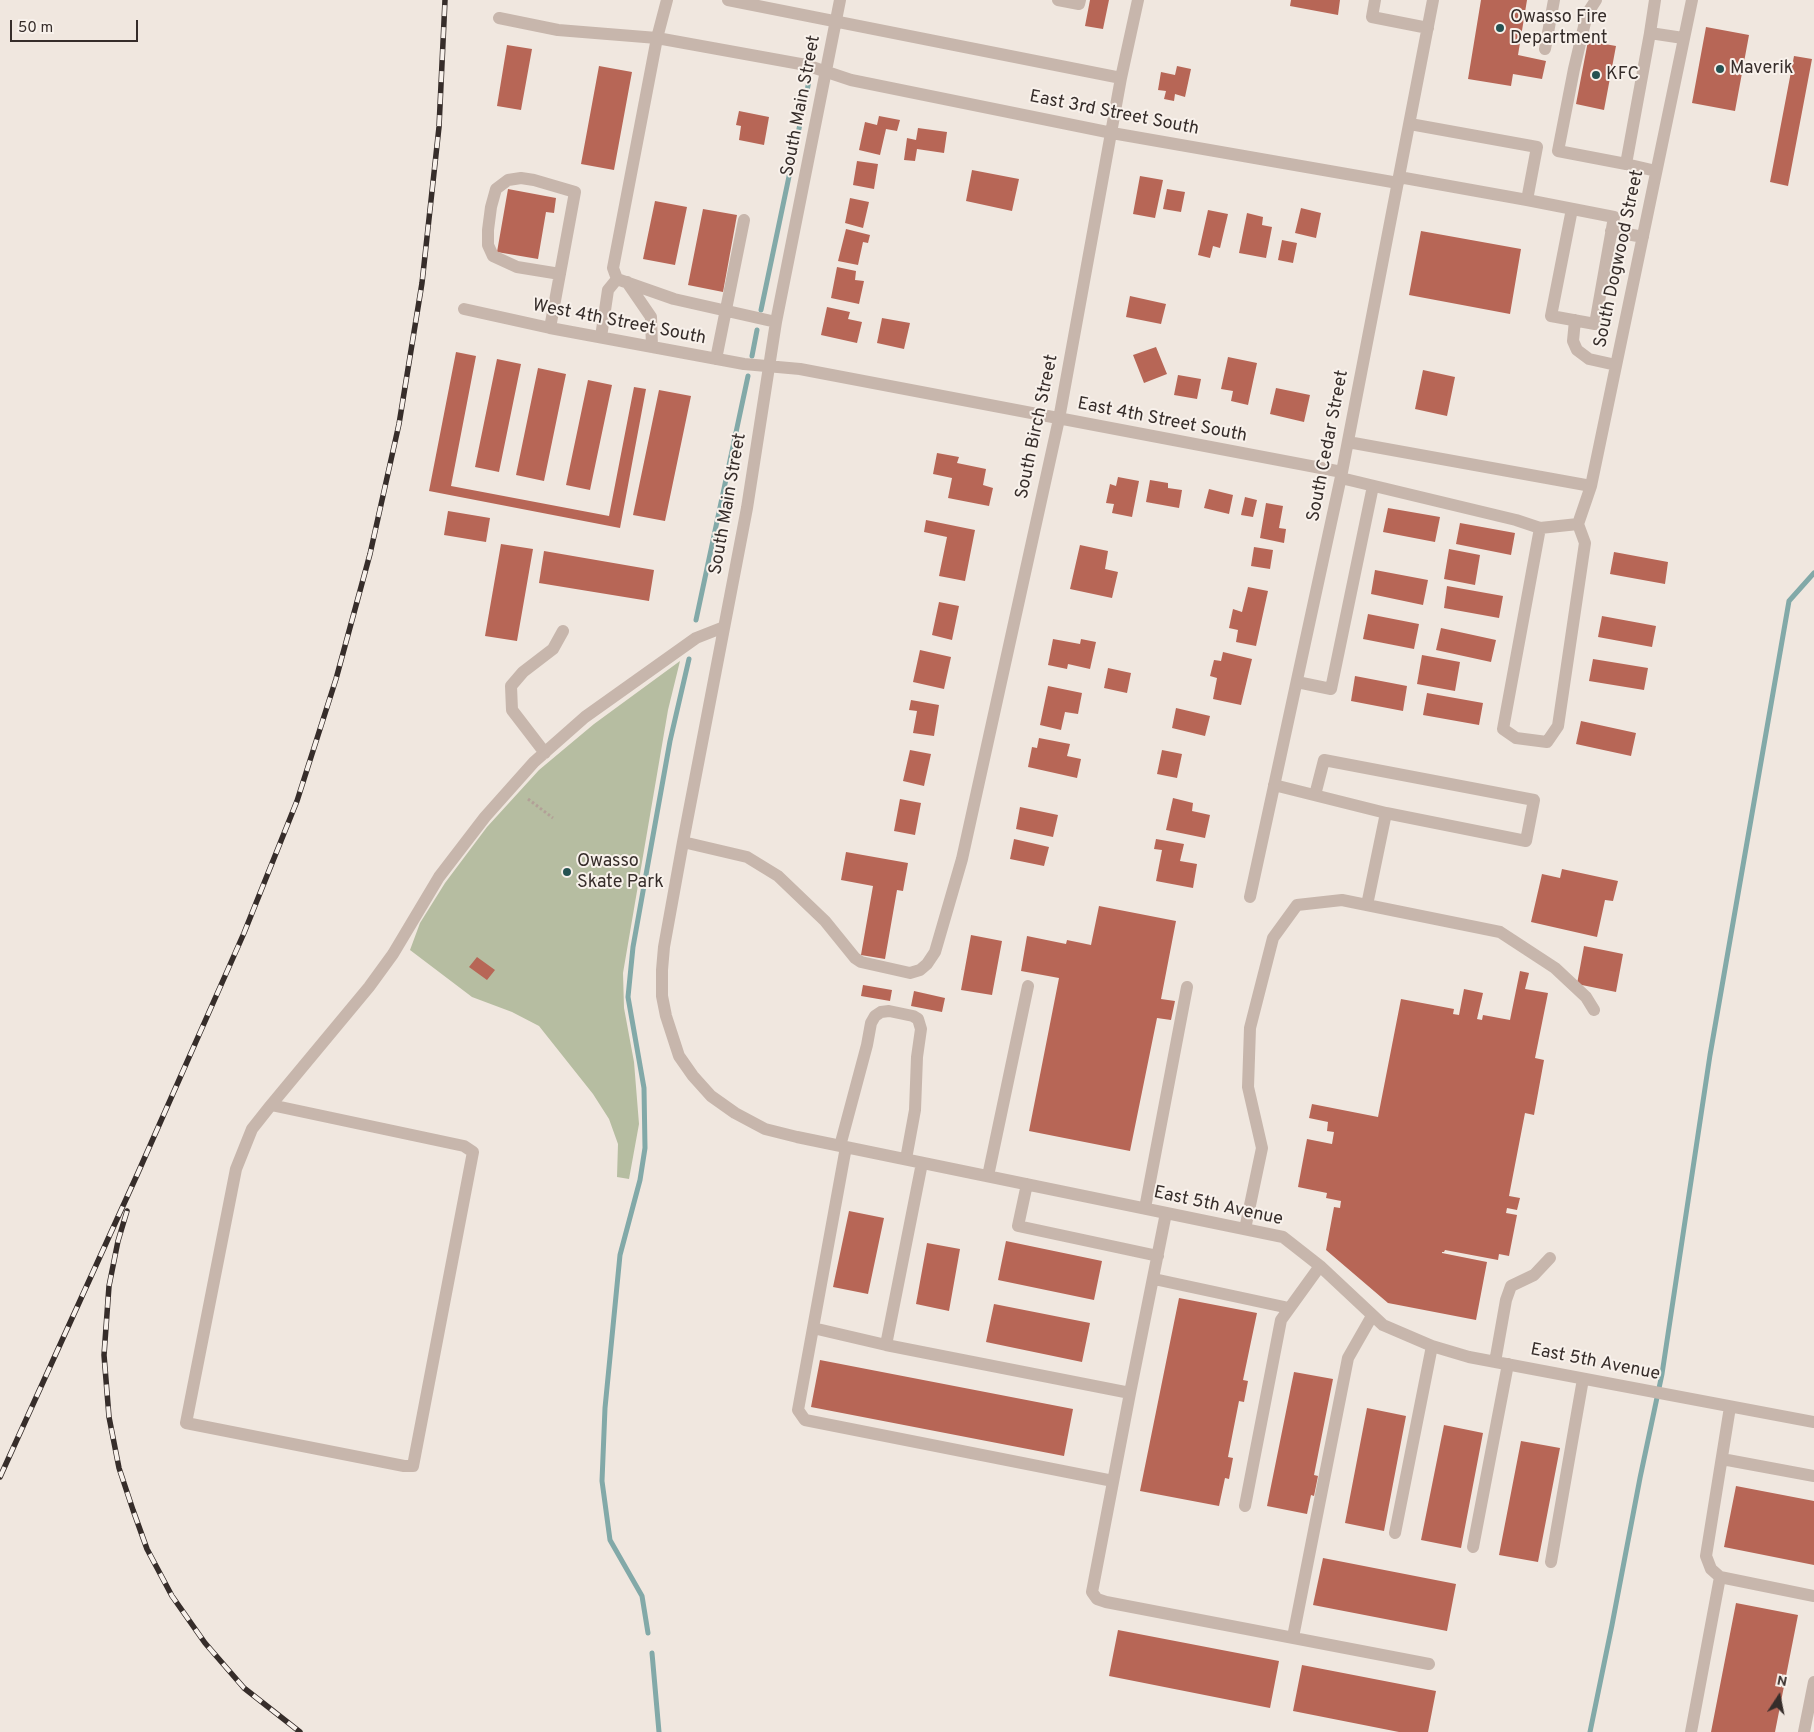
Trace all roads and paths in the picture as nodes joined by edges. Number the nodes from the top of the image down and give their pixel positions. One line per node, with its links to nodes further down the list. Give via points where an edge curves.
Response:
1 (667, 0): 17 (street)
2 (728, 0): 14 (street)
3 (840, 0): 14 (street, South Main Street)
4 (1058, 0): 5 (street, via 1079,4)
5 (1080, 0)
6 (1138, 0): 21 (street, South Birch Street)
7 (1375, 0): 15 (street, via 1372,17)
8 (1433, 0): 15 (street, South Cedar Street)
9 (1554, 0): 19 (street)
10 (1596, 0): 24 (street, via 1587,14 1558,151)
11 (1656, 0): 16 (street)
12 (1692, 0): 18 (street, South Dogwood Street)
13 (499, 18): 17 (street, East 3rd Street South, via 558,30)
14 (836, 21): 20 (street, South Main Street); 21 (street)
15 (1428, 28): 22 (street, South Cedar Street)
16 (1650, 33): 18 (street); 24 (street)
17 (657, 38): 20 (street, East 3rd Street South); 33 (street, via 613,268)
18 (1684, 38): 25 (street, South Dogwood Street)
19 (1545, 49)
20 (827, 72): 23 (street, East 3rd Street South, via 851,80); 37 (street, South Main Street)
21 (1121, 78): 23 (street, South Birch Street)
22 (1410, 124): 26 (street, South Cedar Street); 27 (street, via 1536,147)
23 (1112, 133): 26 (street, East 3rd Street South); 44 (street, South Birch Street)
24 (1626, 164): 25 (street)
25 (1656, 170): 31 (street, South Dogwood Street)
26 (1398, 180): 27 (street, East 3rd Street South); 45 (street, South Cedar Street)
27 (1527, 200): 28 (street, East 3rd Street South)
28 (1572, 209): 30 (street, East 3rd Street South, via 1614,217); 36 (street, via 1551,316)
29 (744, 220): 35 (street)
30 (1611, 231): 31 (street); 36 (street, via 1595,324)
31 (1643, 237): 42 (street, South Dogwood Street)
32 (560, 274): 32 (street, via 575,192 534,180 508,180 496,189 491,207 488,245 493,256 517,267); 38 (street)
33 (622, 280): 35 (street, via 674,299); 39 (street, via 608,290); 40 (street, via 651,317)
34 (464, 309): 38 (street, West 4th Street South)
35 (726, 311): 37 (street); 41 (street)
36 (1575, 320): 42 (street, via 1573,341 1577,350 1588,359)
37 (776, 322): 43 (street, South Main Street)
38 (550, 328): 39 (street, West 4th Street South)
39 (601, 338): 40 (street, West 4th Street South)
40 (652, 347): 41 (street, West 4th Street South)
41 (716, 359): 43 (street, West 4th Street South)
42 (1616, 365): 48 (street, South Dogwood Street)
43 (769, 366): 44 (street, East 4th Street South, via 800,368); 51 (street, South Main Street)
44 (1059, 419): 46 (street, East 4th Street South); 60 (street, South Birch Street, via 962,859 935,952 927,964 910,973 861,962 825,921 778,876 747,857)
45 (1348, 442): 46 (street, South Cedar Street); 48 (street)
46 (1341, 475): 47 (street, East 4th Street South); 53 (street, South Cedar Street)
47 (1373, 486): 50 (street, East 4th Street South); 53 (street, via 1331,689)
48 (1591, 486): 49 (street, South Dogwood Street)
49 (1578, 524): 50 (street); 50 (street, via 1584,542 1558,726 1548,742 1516,738 1503,729)
50 (1540, 528)
51 (724, 627): 54 (street, via 696,638 585,717); 60 (street, South Main Street)
52 (563, 631): 54 (street, via 552,649 511,686 512,710)
53 (1297, 682): 55 (street, South Cedar Street)
54 (544, 754): 67 (street, via 485,817 439,877 393,954 369,987)
55 (1274, 785): 56 (street); 61 (street, South Cedar Street)
56 (1315, 795): 58 (street); 58 (street, via 1324,760 1534,800 1526,841)
57 (528, 799): 59 (path)
58 (1386, 813): 62 (street)
59 (553, 818)
60 (683, 842): 66 (street, South Main Street, via 662,970)
61 (1250, 897)
62 (1367, 905): 65 (street, via 1500,932 1555,968 1586,997); 75 (street, via 1342,900 1297,905 1273,938 1250,1028 1248,1087 1262,1148)
63 (1028, 986): 71 (street)
64 (1187, 987): 73 (street)
65 (1594, 1010)
66 (666, 1016): 68 (street, East 5th Avenue, via 679,1056 693,1076 735,1113 765,1129)
67 (271, 1105): 67 (street, via 464,1146 473,1152 413,1466 186,1423 236,1169 252,1129)
68 (843, 1146): 69 (street, East 5th Avenue); 69 (street, via 871,1023 881,1012 889,1011 913,1016 918,1019 921,1029 915,1110); 82 (street)
69 (906, 1159): 70 (street, East 5th Avenue)
70 (922, 1163): 71 (street, East 5th Avenue); 83 (street)
71 (988, 1176): 72 (street, East 5th Avenue)
72 (1027, 1184): 73 (street, East 5th Avenue); 76 (street, via 1018,1226)
73 (1145, 1208): 74 (street, East 5th Avenue)
74 (1166, 1213): 75 (street, East 5th Avenue); 76 (street)
75 (1245, 1229): 78 (street, East 5th Avenue, via 1283,1237)
76 (1158, 1256): 79 (street)
77 (1550, 1258): 85 (street, via 1534,1275 1512,1286 1506,1300)
78 (1320, 1266): 80 (street); 81 (street, East 5th Avenue)
79 (1154, 1279): 80 (street); 88 (street)
80 (1289, 1308): 94 (street, via 1281,1320)
81 (1372, 1316): 84 (street, East 5th Avenue, via 1383,1325); 100 (street, via 1348,1358)
82 (813, 1328): 83 (street); 93 (street, via 798,1410 806,1420)
83 (886, 1345): 88 (street)
84 (1432, 1346): 85 (street, East 5th Avenue); 95 (street)
85 (1495, 1362): 86 (street, East 5th Avenue)
86 (1508, 1364): 87 (street, East 5th Avenue); 96 (street)
87 (1583, 1378): 89 (street, East 5th Avenue); 97 (street)
88 (1130, 1393): 93 (street)
89 (1730, 1407): 90 (street, East 5th Avenue); 91 (street)
90 (1814, 1422)
91 (1722, 1459): 92 (street); 98 (street, via 1706,1556 1711,1569)
92 (1814, 1476)
93 (1113, 1480): 100 (street, via 1092,1592 1097,1598)
94 (1245, 1506)
95 (1395, 1533)
96 (1473, 1547)
97 (1551, 1562)
98 (1720, 1577): 99 (street); 103 (street)
99 (1814, 1596)
100 (1293, 1637): 101 (street)
101 (1429, 1664)
102 (1814, 1682): 104 (street)
103 (1690, 1732)
104 (1804, 1732)

